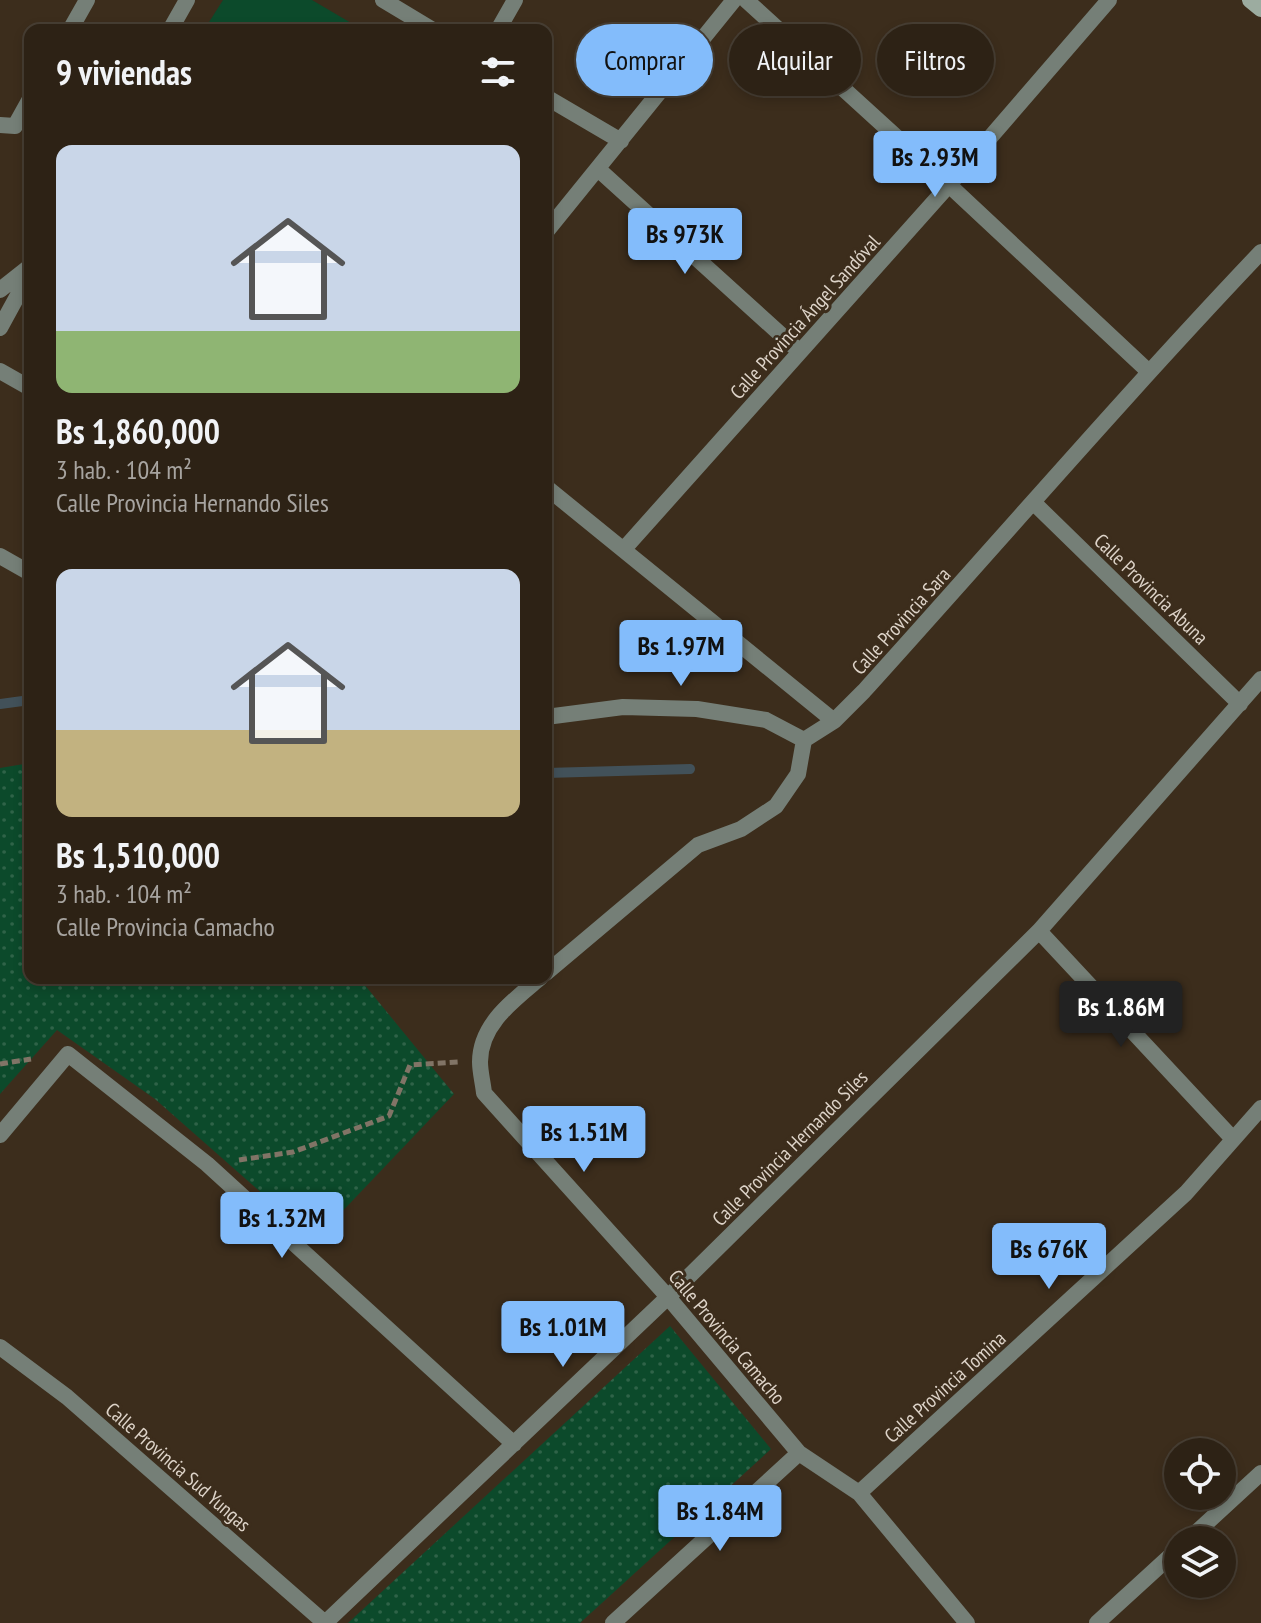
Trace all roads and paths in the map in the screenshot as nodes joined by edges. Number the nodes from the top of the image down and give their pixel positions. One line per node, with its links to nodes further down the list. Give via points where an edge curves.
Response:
1 (87, 0): 10 (street)
2 (187, 0): 11 (street)
3 (383, 0): 12 (street)
4 (515, 0): 13 (street)
5 (734, 0): 17 (street)
6 (746, 0): 19 (street)
7 (1109, 0): 19 (street, Calle Provincia Ángel Sandóval)
8 (1250, 0): 9 (street)
9 (1261, 9)
10 (73, 24)
11 (173, 24)
12 (423, 24)
13 (501, 24)
14 (552, 101): 17 (street)
15 (24, 106): 16 (street)
16 (7, 126)
17 (621, 141): 18 (street)
18 (598, 169): 20 (street); 26 (street)
19 (949, 185): 26 (street, Calle Provincia Ángel Sandóval); 28 (street)
20 (552, 225)
21 (1261, 252): 28 (street, Calle Provincia Sara)
22 (24, 271): 24 (street)
23 (24, 284): 25 (street)
24 (0, 290)
25 (0, 328)
26 (800, 352): 32 (street, Calle Provincia Ángel Sandóval)
27 (0, 371): 29 (street)
28 (1148, 371): 31 (street, Calle Provincia Sara)
29 (24, 385)
30 (552, 492): 32 (street)
31 (1034, 503): 36 (street, Calle Provincia Abuna); 38 (street, Calle Provincia Sara)
32 (624, 549): 38 (street)
33 (0, 556): 34 (street)
34 (24, 570)
35 (1261, 679): 36 (street, Calle Provincia Hernando Siles)
36 (1240, 704): 40 (street, Calle Provincia Hernando Siles)
37 (552, 716): 39 (street, via 623,707 697,709 766,720)
38 (834, 721): 39 (street, Calle Provincia Sara)
39 (804, 740): 41 (street, via 798,774 776,806 741,829 698,845)
40 (1039, 931): 46 (street); 48 (street, Calle Provincia Hernando Siles)
41 (552, 968)
42 (533, 984): 43 (street, via 504,1008 484,1037)
43 (480, 1061): 47 (path, via 410,1065 389,1116 337,1138 293,1152); 48 (street, Calle Provincia Camacho, via 484,1093)
44 (1261, 1109): 46 (street, Calle Provincia Tomina)
45 (0, 1135): 47 (street, via 68,1054)
46 (1233, 1139): 53 (street, Calle Provincia Tomina, via 1186,1193)
47 (207, 1164): 50 (street)
48 (668, 1297): 50 (street, Calle Provincia Hernando Siles); 51 (street, Calle Provincia Camacho)
49 (0, 1347): 56 (street, Calle Provincia Sud Yungas, via 67,1397)
50 (514, 1444): 56 (street, Calle Provincia Hernando Siles)
51 (799, 1453): 53 (street, Calle Provincia Camacho); 57 (street)
52 (1261, 1473): 54 (street)
53 (859, 1493): 58 (street, Calle Provincia Camacho)
54 (1203, 1526)
55 (1164, 1562): 59 (street)
56 (325, 1623)
57 (613, 1623)
58 (967, 1623)
59 (1097, 1623)

